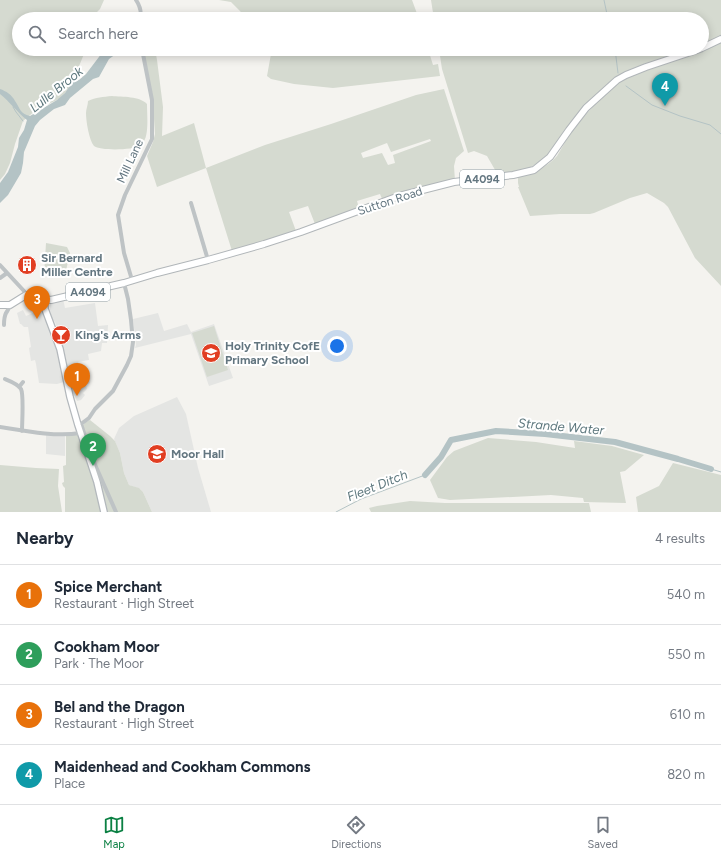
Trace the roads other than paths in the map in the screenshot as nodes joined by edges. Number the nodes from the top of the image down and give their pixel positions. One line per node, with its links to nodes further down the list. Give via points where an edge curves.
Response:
1 (136, 0): 2 (street)
2 (141, 12)
3 (721, 39): 4 (main road, Sutton Road / A4094)
4 (709, 45)
5 (143, 56): 12 (street, Mill Lane, via 152,100 152,139 118,215)
6 (680, 56): 8 (main road, Sutton Road / A4094, via 617,80 586,108 550,158 534,170 454,182 399,196 301,232)
7 (190, 203): 8 (street)
8 (208, 260): 12 (main road, Sutton Road / A4094)
9 (0, 265): 10 (street)
10 (7, 272): 11 (street); 14 (street)
11 (0, 278)
12 (132, 280): 13 (main road, Sutton Road / A4094)
13 (124, 283): 15 (main road, Sutton Road / A4094, via 62,298); 22 (street, via 133,342 130,356 113,391 89,418)
14 (26, 295): 15 (main road, A4094); 17 (main road)
15 (44, 299): 22 (main road, via 45,309 60,348 70,397)
16 (0, 305): 17 (main road)
17 (10, 305): 18 (street)
18 (4, 325)
19 (5, 379): 21 (street)
20 (23, 382): 21 (street)
21 (19, 387): 24 (street, via 22,395)
22 (79, 425): 25 (main road); 27 (street)
23 (0, 427): 24 (street)
24 (22, 431): 25 (street)
25 (80, 433): 26 (main road, via 97,482)
26 (104, 512)
27 (116, 512)

